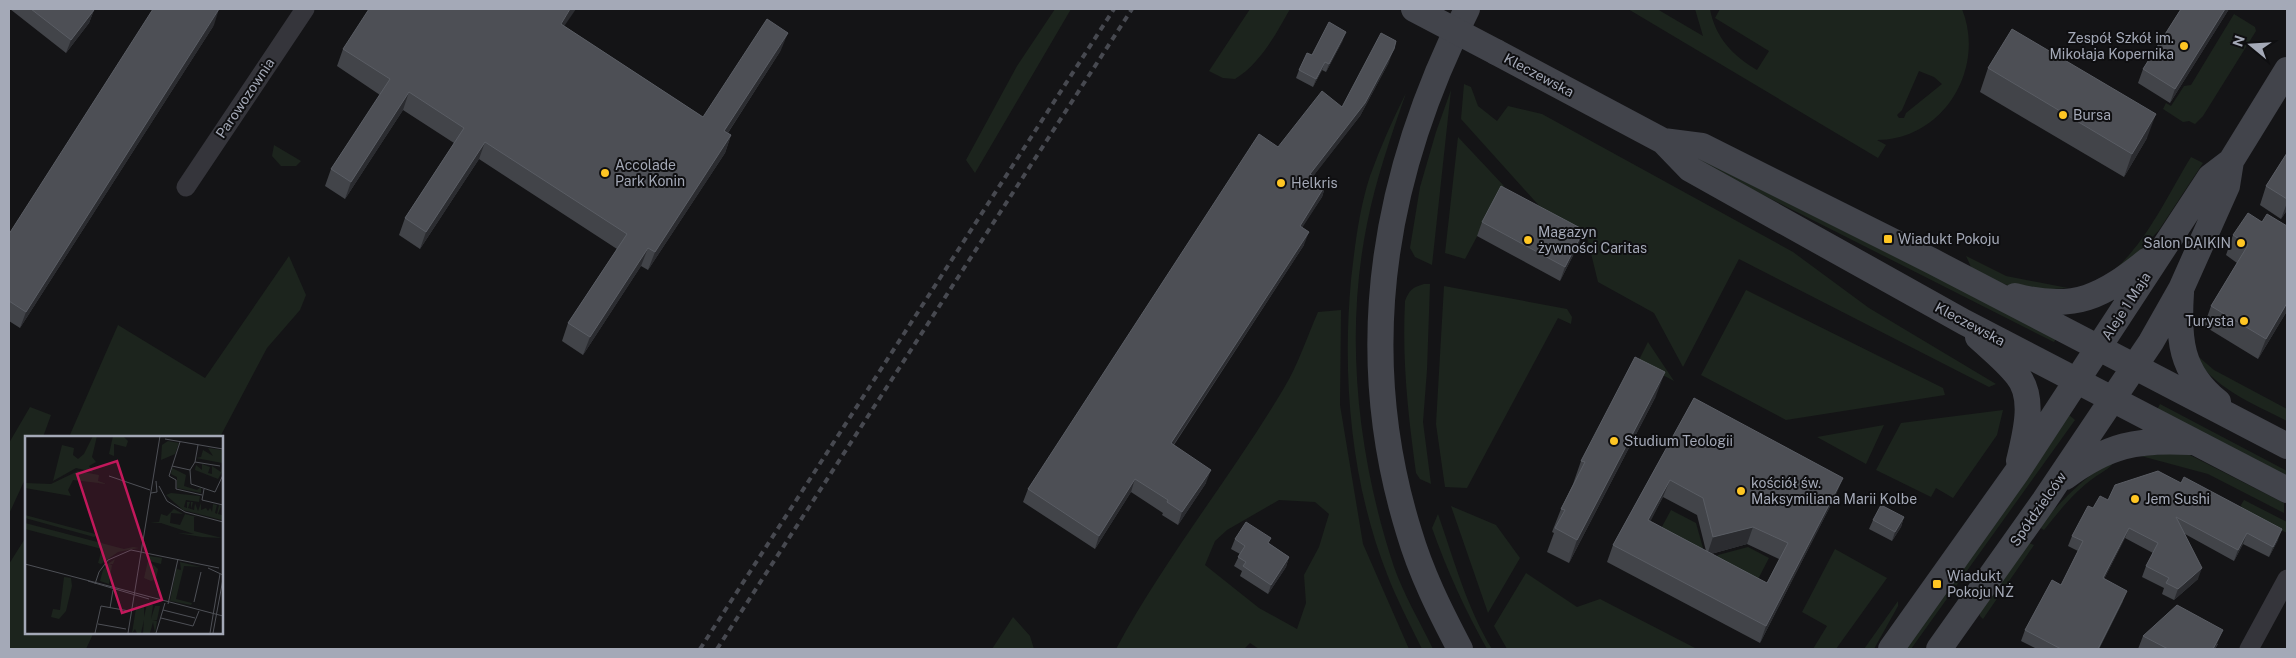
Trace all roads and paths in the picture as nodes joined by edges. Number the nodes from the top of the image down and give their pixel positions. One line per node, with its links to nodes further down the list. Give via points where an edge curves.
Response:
1 (305, 9): 7 (street, Parowozownia)
2 (1414, 9): 5 (main road, Kleczewska, bridge)
3 (1462, 18): 23 (main road, via 1430,88 1402,172 1387,247 1380,337 1383,407 1401,506 1429,586)
4 (2287, 70): 6 (main road, Aleje 1 Maja)
5 (1664, 141): 9 (main road, Kleczewska, via 1702,146); 11 (main road, Kleczewska, via 1690,169)
6 (2231, 161): 8 (main road, Aleje 1 Maja, via 2210,177); 10 (main road, Aleje 1 Maja, via 2227,186)
7 (186, 187)
8 (2163, 248): 9 (main road, via 2108,289 2079,301 2047,302); 12 (main road, Aleje 1 Maja)
9 (1981, 287): 12 (main road, Kleczewska)
10 (2181, 289): 13 (main road, Aleje 1 Maja); 16 (main road, via 2179,333 2194,378)
11 (1964, 322): 14 (main road, Kleczewska); 19 (main road, via 2018,375 2025,391 2028,407)
12 (2099, 348): 13 (main road, Kleczewska); 14 (main road, Aleje 1 Maja)
13 (2134, 367): 15 (main road, Spółdzielców); 16 (main road, Kleczewska)
14 (2077, 381): 15 (main road, Kleczewska); 19 (main road)
15 (2112, 399): 17 (main road, Kleczewska); 21 (main road, Spółdzielców)
16 (2246, 424): 18 (main road, Kleczewska)
17 (2198, 443): 20 (main road, Kleczewska); 21 (main road, via 2145,441 2101,454 2063,479)
18 (2287, 446)
19 (2017, 472): 24 (main road)
20 (2287, 490)
21 (2044, 501): 25 (main road, Spółdzielców)
22 (2287, 579): 26 (street)
23 (1460, 649)
24 (1891, 649)
25 (1939, 649)
26 (2248, 649)

